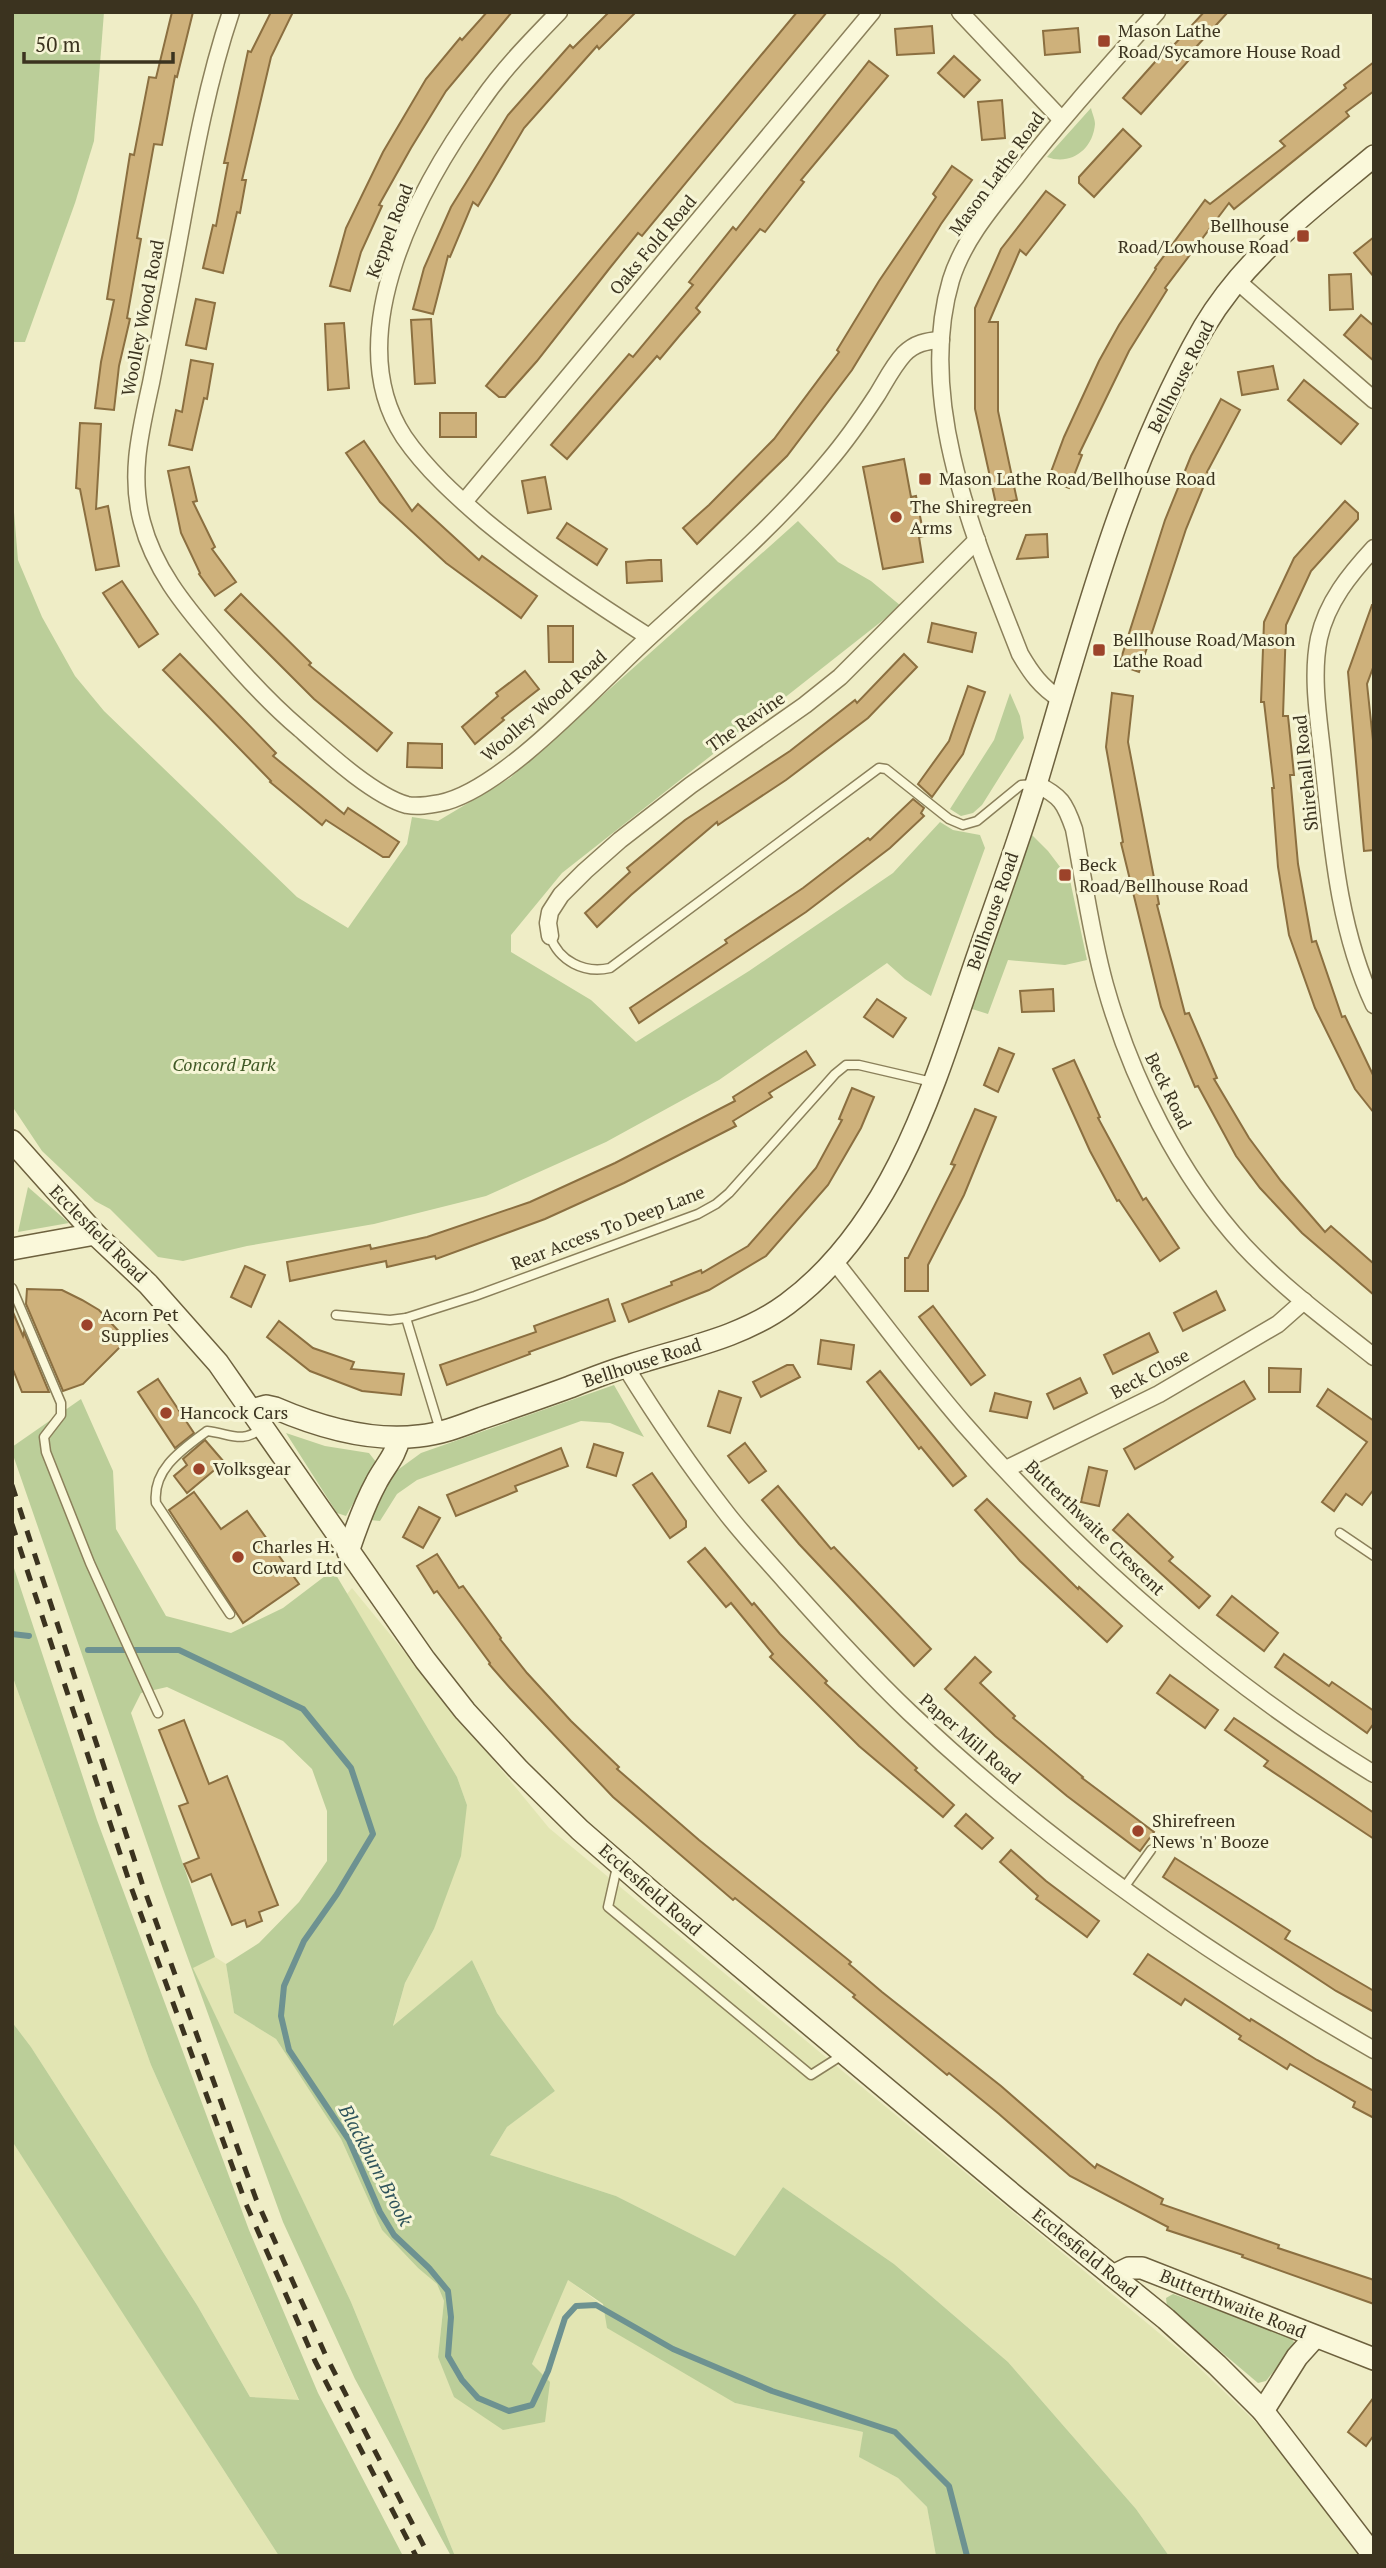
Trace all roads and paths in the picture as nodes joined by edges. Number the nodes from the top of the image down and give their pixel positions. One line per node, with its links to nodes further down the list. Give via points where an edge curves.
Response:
1 (231, 12): 14 (street, Woolley Wood Road, via 192,163 137,447 140,518 150,547 178,597 274,707 323,750 378,791 420,806 452,800 498,774)
2 (559, 12): 11 (street, Keppel Road, via 482,99 446,153 416,208 383,309 379,339 388,407 418,456)
3 (872, 12): 11 (street, Oaks Fold Road)
4 (960, 12): 6 (street)
5 (1157, 12): 6 (street, Mason Lathe Road)
6 (1061, 119): 9 (street, Mason Lathe Road, via 965,247 952,279)
7 (1374, 156): 8 (main road, Bellhouse Road, via 1266,247)
8 (1236, 280): 10 (street); 15 (main road, Bellhouse Road, via 1206,325 1145,450 1088,605)
9 (941, 340): 12 (street, Mason Lathe Road, via 949,444); 14 (street, Woolley Wood Road, via 925,341 902,356 860,421 805,490)
10 (1374, 400)
11 (464, 502): 14 (street, Keppel Road, via 566,584)
12 (977, 540): 15 (street, Mason Lathe Road, via 1020,654 1032,675); 17 (street, The Ravine, via 840,677 681,793 585,872 550,912)
13 (1374, 548): 18 (street, Shirehall Road, via 1341,586 1320,637 1316,664 1341,902)
14 (649, 637)
15 (1060, 699): 16 (main road, Bellhouse Road)
16 (1036, 784): 17 (lane, via 1021,785 976,821 963,825 948,819 887,769 879,768 610,968 580,968 553,946); 19 (main road, Bellhouse Road); 25 (street, Beck Road, via 1066,804 1104,982 1146,1096 1215,1210 1244,1246)
17 (550, 936)
18 (1374, 1005)
19 (934, 1083): 23 (main road, Bellhouse Road, via 873,1208); 27 (lane, Rear Access To Deep Lane, via 846,1065 716,1204 665,1227)
20 (12, 1141): 21 (main road, Ecclesfield Road)
21 (95, 1234): 22 (main road); 30 (main road, Ecclesfield Road, via 176,1314)
22 (12, 1249)
23 (835, 1262): 29 (main road, Bellhouse Road, via 785,1306 754,1325); 33 (street, Butterthwaite Crescent, via 956,1415)
24 (12, 1289): 38 (lane, via 61,1404 61,1415 44,1437 46,1452)
25 (1304, 1301): 28 (street, Beck Road); 33 (street, Beck Close, via 1278,1324 1159,1394)
26 (336, 1315): 27 (lane, Rear Access To Deep Lane, via 390,1321)
27 (406, 1318): 31 (lane)
28 (1374, 1357)
29 (625, 1366): 31 (main road, Bellhouse Road); 42 (street, Paper Mill Road, via 724,1511 830,1632 960,1758)
30 (258, 1419): 32 (main road, Bellhouse Road, via 266,1406 324,1426); 35 (main road, Ecclesfield Road); 37 (lane, via 250,1437 207,1431 178,1453 154,1490 156,1503)
31 (440, 1433): 32 (main road, Bellhouse Road)
32 (399, 1438): 35 (main road, via 362,1511)
33 (1006, 1469): 39 (street, Butterthwaite Crescent, via 1092,1555 1191,1643)
34 (1340, 1533): 36 (lane)
35 (348, 1552): 41 (main road, Ecclesfield Road, via 465,1711 527,1778)
36 (1374, 1556)
37 (230, 1614)
38 (158, 1713)
39 (1374, 1774)
40 (1151, 1850): 42 (lane)
41 (618, 1863): 44 (main road, Ecclesfield Road); 44 (lane, via 608,1907 811,2075)
42 (1123, 1889): 43 (street, Paper Mill Road, via 1297,2006)
43 (1374, 2050)
44 (844, 2054): 45 (main road, Ecclesfield Road)
45 (1113, 2276): 46 (main road, Butterthwaite Road, via 1142,2268); 48 (main road, Ecclesfield Road)
46 (1315, 2337): 47 (main road, Butterthwaite Road); 48 (main road, Butterthwaite Road)
47 (1374, 2359)
48 (1263, 2411): 49 (main road, Ecclesfield Road)
49 (1374, 2556)

